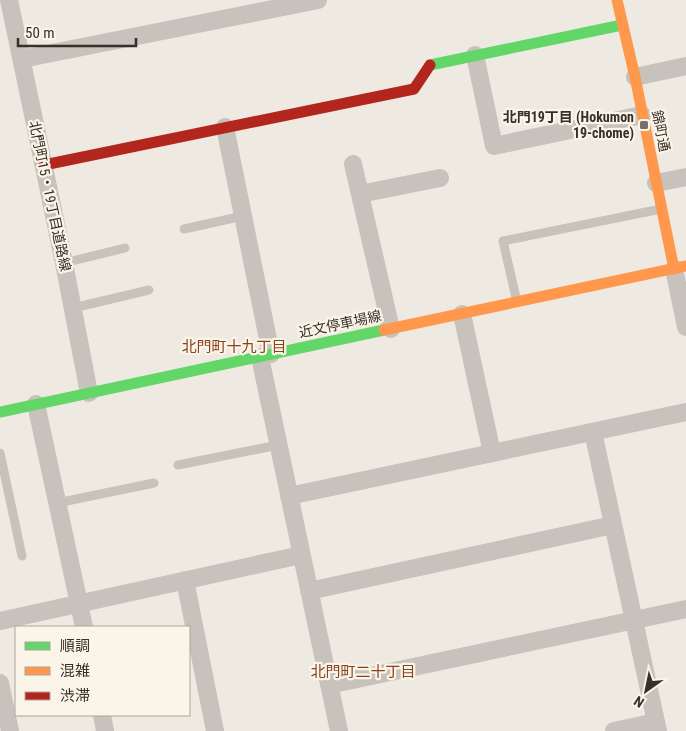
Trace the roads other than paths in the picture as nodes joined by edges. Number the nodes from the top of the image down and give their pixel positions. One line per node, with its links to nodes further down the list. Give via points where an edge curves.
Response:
1 (9, 0): 6 (street, 北門町15・19丁目道路線)
2 (318, 0): 6 (street)
3 (617, 0): 4 (street, 錦町通)
4 (622, 25): 5 (street); 8 (street, 錦町通)
5 (475, 55): 9 (street, via 494,146); 10 (street, via 431,64 414,89)
6 (22, 59): 12 (street, 北門町15・19丁目道路線)
7 (686, 66): 8 (street)
8 (635, 77): 9 (street, 錦町通)
9 (642, 115): 15 (street, 錦町通)
10 (225, 127): 12 (street); 18 (street)
11 (353, 164): 16 (street)
12 (44, 166): 21 (street, 北門町15・19丁目道路線)
13 (686, 177): 15 (street)
14 (440, 178): 16 (street)
15 (656, 183): 17 (street, 錦町通)
16 (360, 194): 28 (street)
17 (661, 209): 22 (street, 錦町通); 24 (lane, via 503,241)
18 (243, 216): 19 (lane); 29 (street)
19 (184, 229)
20 (125, 248): 21 (lane)
21 (64, 263): 25 (street, 北門町15・19丁目道路線)
22 (680, 268): 24 (street, 近文停車場線); 27 (street)
23 (149, 290): 25 (lane)
24 (517, 302): 26 (street, 近文停車場線)
25 (73, 308): 30 (street, 北門町15・19丁目道路線)
26 (462, 314): 28 (street, 近文停車場線); 37 (street)
27 (686, 326)
28 (391, 329): 29 (street, 近文停車場線)
29 (265, 356): 30 (street, 近文停車場線); 35 (street)
30 (89, 393): 31 (street, 近文停車場線)
31 (36, 404): 32 (street, 近文停車場線); 41 (street)
32 (0, 412)
33 (686, 412): 34 (street)
34 (593, 432): 37 (street); 42 (street)
35 (278, 445): 38 (lane); 40 (street)
36 (0, 453): 43 (lane)
37 (492, 453): 40 (street)
38 (178, 465)
39 (154, 483): 41 (lane)
40 (289, 496): 44 (street)
41 (57, 503): 47 (street)
42 (613, 524): 46 (street); 49 (street)
43 (22, 556)
44 (301, 556): 45 (street); 46 (street)
45 (184, 580): 47 (street); 58 (street)
46 (309, 591): 53 (street)
47 (79, 603): 50 (street); 51 (street)
48 (686, 609): 49 (street)
49 (634, 620): 53 (street); 55 (street)
50 (0, 621)
51 (84, 626)
52 (0, 683): 56 (street)
53 (329, 686): 59 (street)
54 (102, 716): 57 (street)
55 (657, 727): 60 (street)
56 (10, 731)
57 (105, 731)
58 (216, 731)
59 (339, 731)
60 (614, 731)

